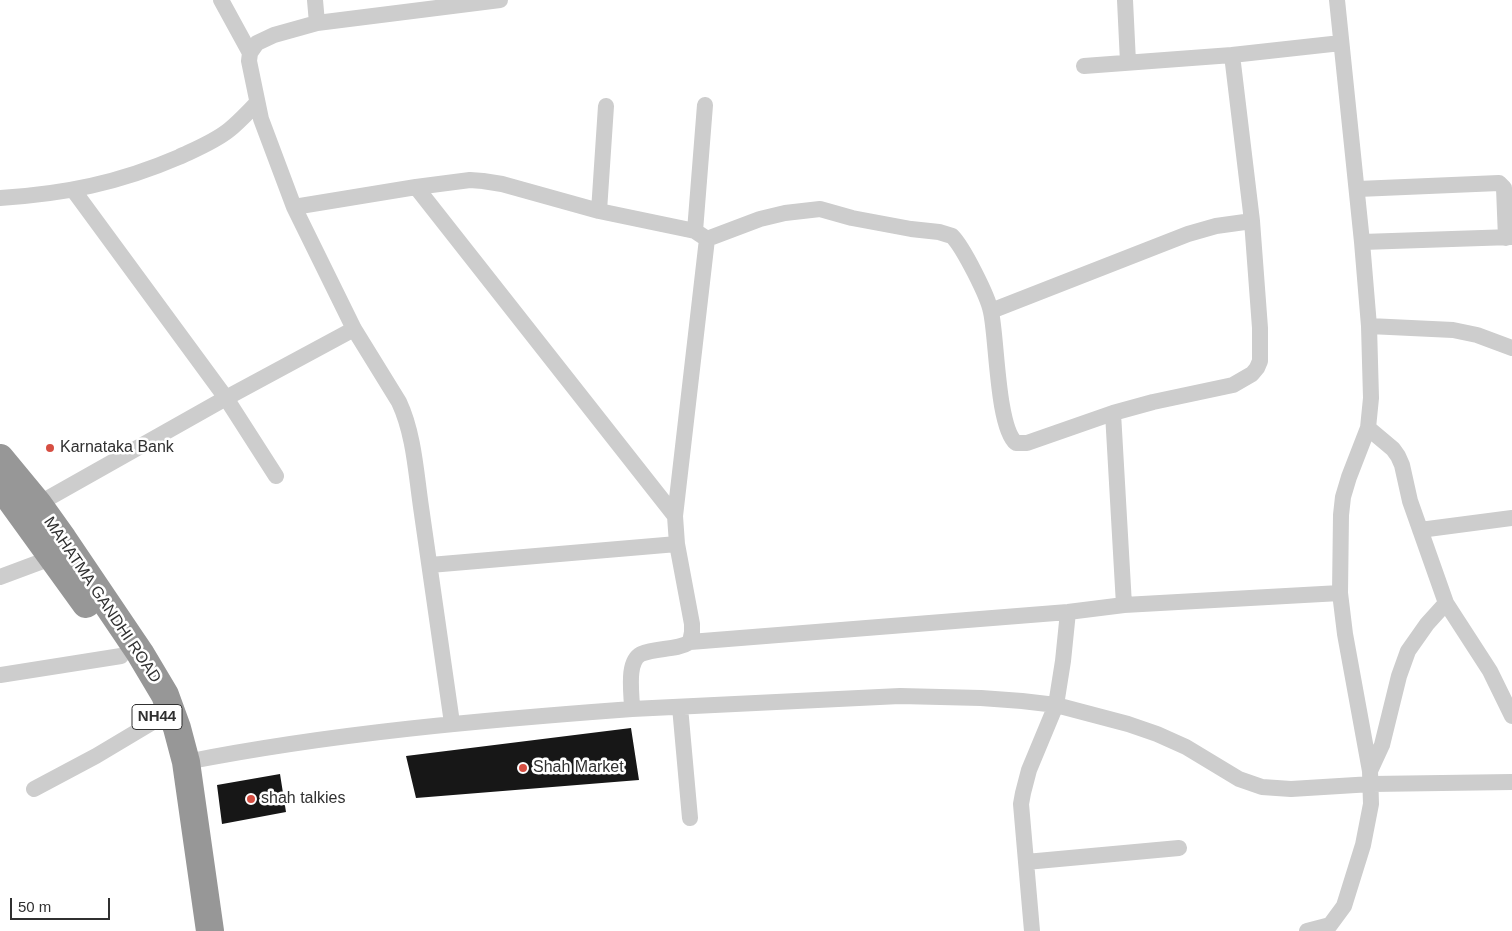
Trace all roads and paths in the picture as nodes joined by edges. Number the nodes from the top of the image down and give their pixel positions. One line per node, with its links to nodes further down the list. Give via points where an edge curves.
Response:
1 (221, 0): 9 (street)
2 (315, 0): 7 (street)
3 (500, 0): 6 (street)
4 (1125, 0): 11 (street)
5 (1337, 0): 8 (street)
6 (468, 2): 7 (street)
7 (317, 23): 9 (street, via 274,35 258,43)
8 (1341, 42): 10 (street); 17 (street)
9 (250, 52): 13 (street)
10 (1232, 55): 11 (street); 22 (street)
11 (1128, 62): 12 (street)
12 (1084, 66)
13 (257, 103): 18 (street, via 230,129 201,147 156,167); 20 (street)
14 (704, 105): 23 (street)
15 (606, 106): 21 (street)
16 (416, 187): 20 (street); 21 (street, via 470,180 492,182); 37 (street)
17 (1358, 189): 24 (street, via 1499,182 1504,188); 25 (street)
18 (74, 191): 19 (street); 30 (street)
19 (0, 198)
20 (294, 207): 28 (street)
21 (599, 212): 23 (street)
22 (1252, 221): 26 (street, via 1188,234); 31 (street, via 1260,328 1257,368 1233,385)
23 (701, 235): 26 (street, via 785,213 820,209 852,218 948,234 955,239 972,268); 37 (street)
24 (1509, 238): 25 (street)
25 (1362, 242): 27 (street)
26 (991, 311): 31 (street, via 1002,405 1010,436 1016,443 1027,443)
27 (1368, 326): 29 (street, via 1453,330); 32 (street, via 1371,398)
28 (354, 329): 30 (street); 42 (street, via 404,412)
29 (1512, 348)
30 (226, 398): 34 (street); 36 (street)
31 (1113, 413): 46 (street)
32 (1368, 428): 39 (street, via 1398,456); 44 (street, via 1343,498)
33 (0, 458): 36 (highway, MAHATMA GANDHI ROAD / NH44)
34 (276, 476)
35 (0, 485): 41 (highway, MAHATMA GANDHI ROAD / NH44)
36 (38, 504): 57 (highway, MAHATMA GANDHI ROAD / NH44, via 165,695)
37 (675, 516): 40 (street)
38 (1512, 518): 39 (street)
39 (1420, 530): 45 (street)
40 (677, 544): 42 (street); 48 (street, via 692,624)
41 (51, 558): 43 (street); 49 (highway, MAHATMA GANDHI ROAD / NH44)
42 (430, 565): 56 (street)
43 (0, 577)
44 (1340, 592): 46 (street); 58 (street)
45 (1446, 603): 54 (street, via 1490,672); 58 (street, via 1408,651)
46 (1124, 605): 47 (street)
47 (1068, 612): 48 (street); 51 (street)
48 (690, 642): 53 (street, via 648,652 634,660 631,671)
49 (121, 656): 50 (street); 55 (highway, MAHATMA GANDHI ROAD / NH44)
50 (0, 676)
51 (1056, 705): 52 (street, via 916,696); 58 (street, via 1157,734 1186,747 1239,779 1262,787 1290,789); 63 (street, via 1022,793)
52 (680, 707): 53 (street); 61 (street)
53 (632, 709): 56 (street)
54 (1512, 716)
55 (158, 719): 60 (street); 65 (highway, MAHATMA GANDHI ROAD / NH44, via 171,764)
56 (452, 723): 57 (street, via 248,750)
57 (186, 762): 66 (highway, MAHATMA GANDHI ROAD / NH44)
58 (1371, 777): 59 (street); 64 (street, via 1372,804 1363,845 1344,906)
59 (1512, 782)
60 (34, 789)
61 (690, 818)
62 (1179, 848): 63 (street)
63 (1026, 862): 67 (street)
64 (1330, 928): 68 (street)
65 (196, 931)
66 (210, 931)
67 (1032, 931)
68 (1307, 931)

